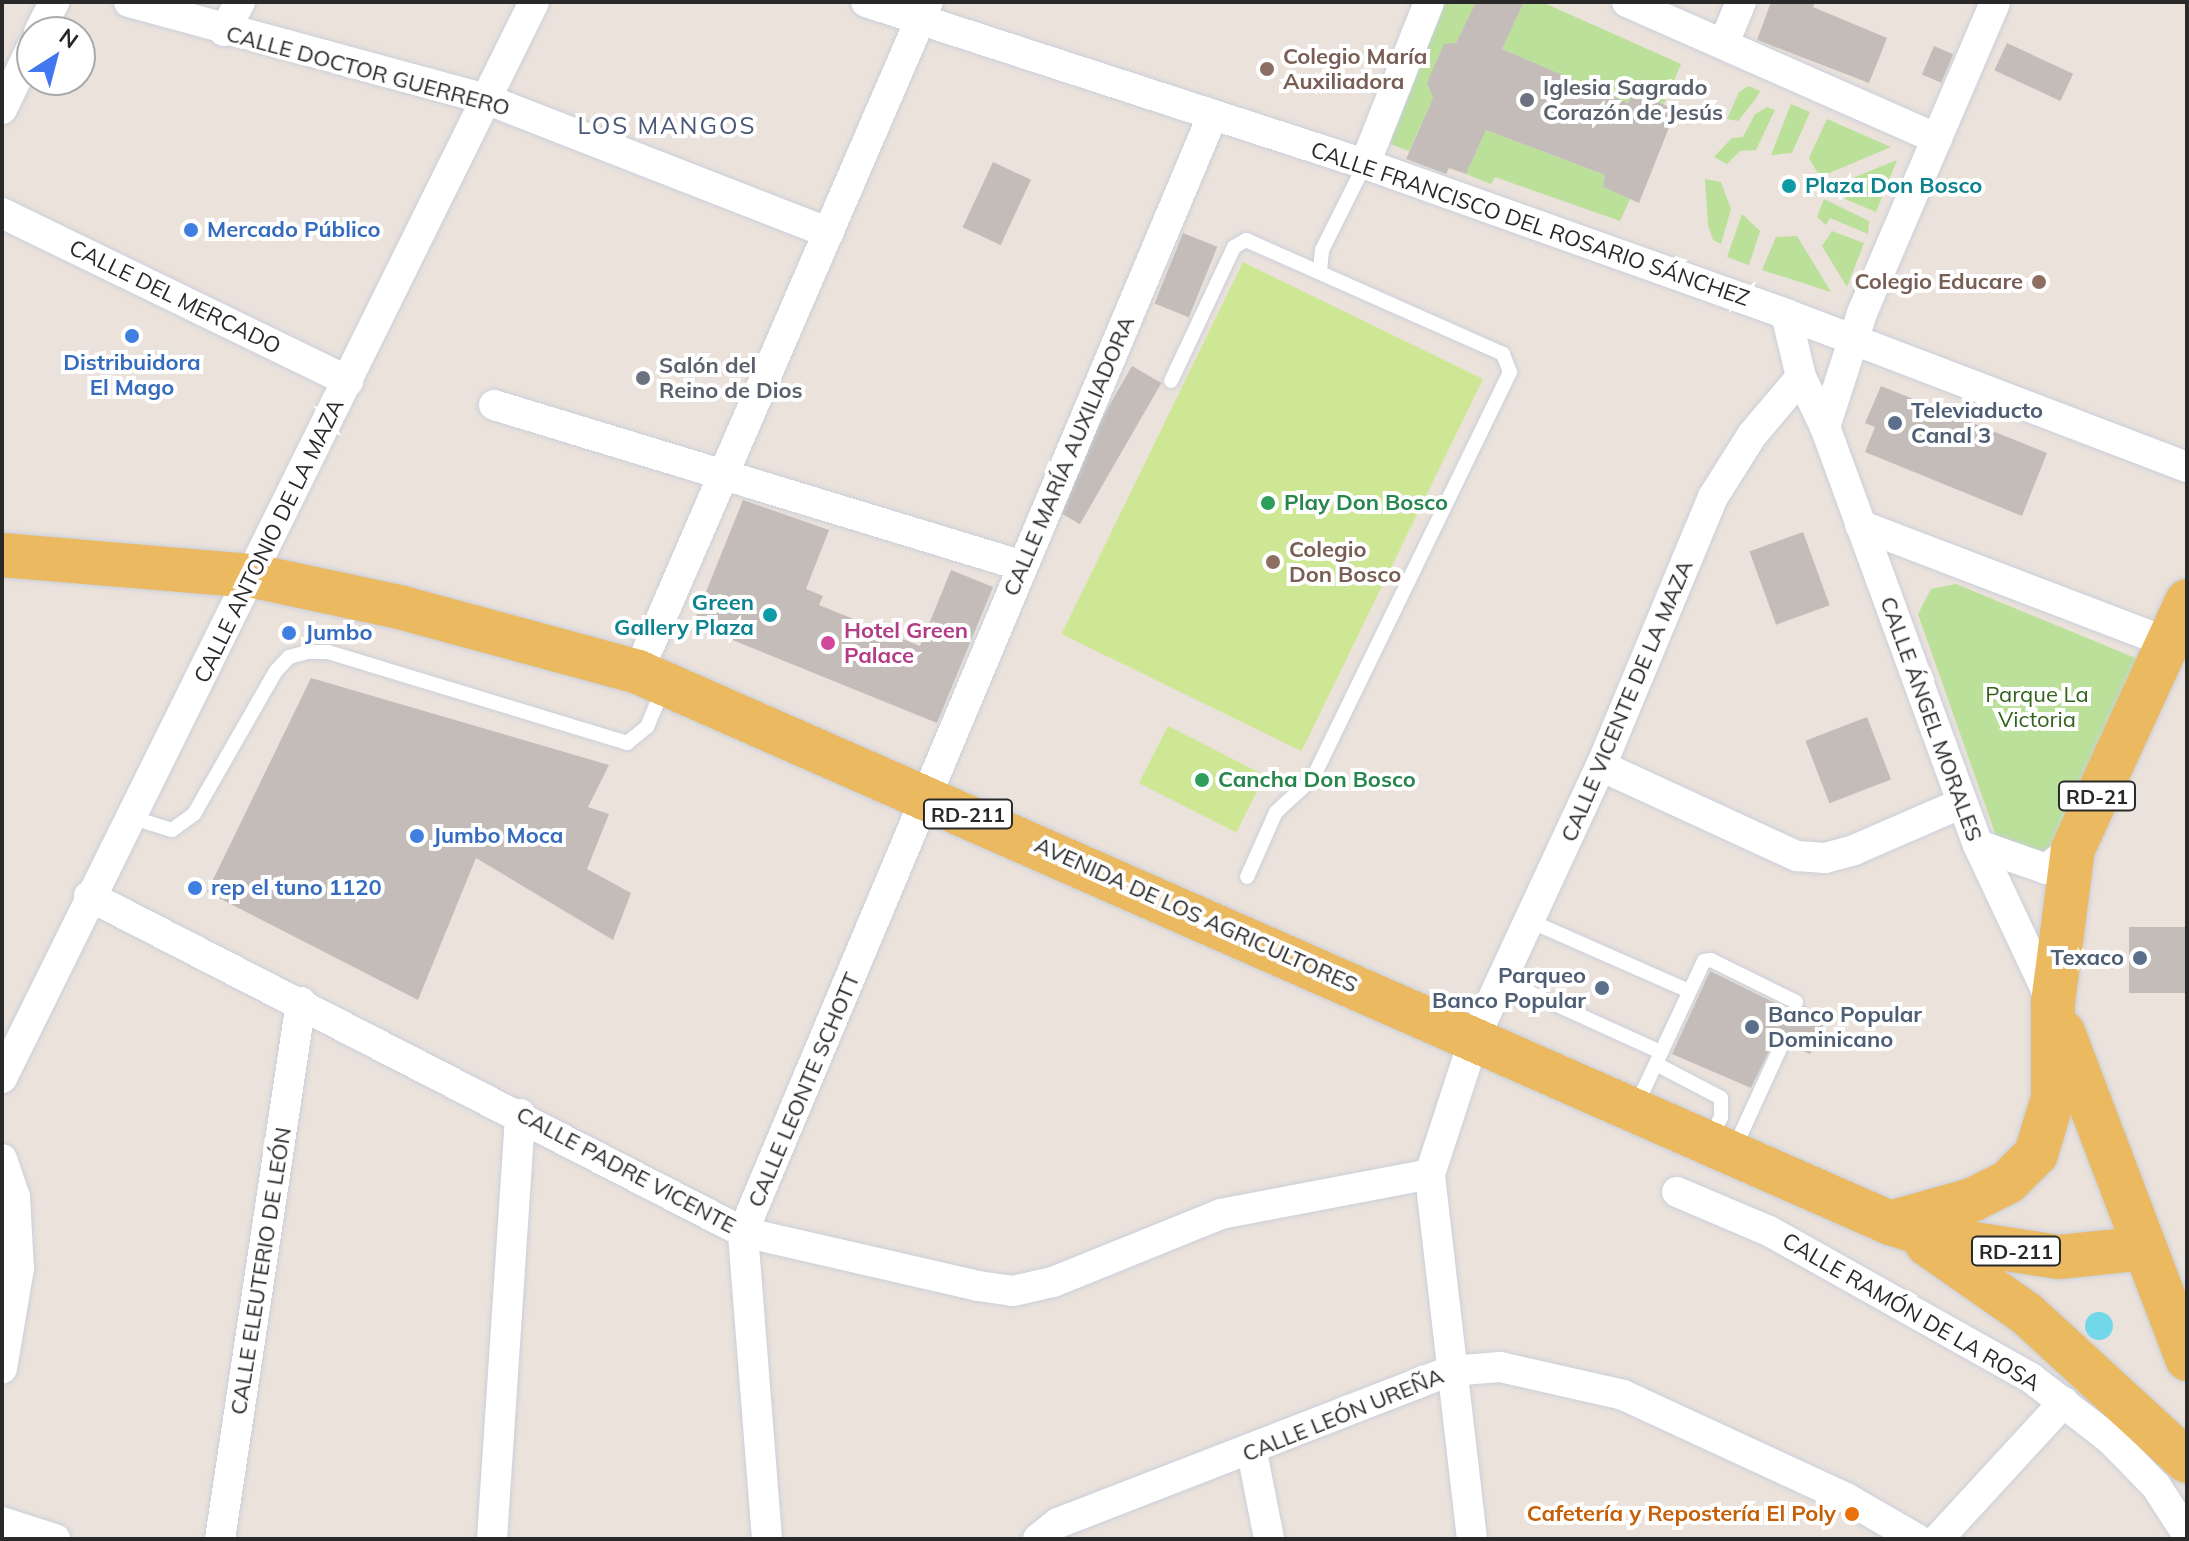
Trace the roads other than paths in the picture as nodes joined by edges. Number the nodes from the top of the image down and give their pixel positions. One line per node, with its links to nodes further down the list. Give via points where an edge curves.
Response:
1 (129, 2): 10 (street, CALLE DOCTOR GUERRERO)
2 (240, 2): 10 (street)
3 (534, 2): 13 (street, CALLE ANTONIO DE LA MAZA)
4 (866, 2): 9 (street, CALLE FRANCISCO DEL ROSARIO SÁNCHEZ)
5 (1429, 2): 17 (street)
6 (1627, 2): 11 (street)
7 (1741, 2): 11 (street)
8 (1995, 2): 16 (street)
9 (924, 12): 15 (street, CALLE FRANCISCO DEL ROSARIO SÁNCHEZ); 19 (street)
10 (224, 31): 13 (street, CALLE DOCTOR GUERRERO)
11 (1724, 43): 16 (street)
12 (16, 80): 14 (street)
13 (483, 98): 19 (street, CALLE DOCTOR GUERRERO); 24 (street, CALLE ANTONIO DE LA MAZA)
14 (2, 109)
15 (1212, 117): 17 (street, CALLE FRANCISCO DEL ROSARIO SÁNCHEZ); 32 (street, CALLE MARÍA AUXILIADORA)
16 (1937, 139): 22 (street)
17 (1365, 164): 20 (lane, via 1322,250); 21 (street, CALLE FRANCISCO DEL ROSARIO SÁNCHEZ)
18 (2, 213): 24 (street, CALLE DEL MERCADO)
19 (829, 233): 29 (street)
20 (1320, 270): 25 (lane, via 1254,242 1239,242); 43 (lane, via 1503,354 1510,372 1312,779 1276,812)
21 (1786, 314): 22 (street, CALLE FRANCISCO DEL ROSARIO SÁNCHEZ); 23 (street, CALLE ÁNGEL MORALES)
22 (1855, 340): 27 (street); 28 (street, CALLE FRANCISCO DEL ROSARIO SÁNCHEZ)
23 (1801, 377): 27 (street, CALLE ÁNGEL MORALES); 37 (street, CALLE VICENTE DE LA MAZA, via 1729,466)
24 (348, 381): 33 (street, CALLE ANTONIO DE LA MAZA)
25 (1171, 381)
26 (494, 405): 29 (street)
27 (1825, 427): 30 (street, CALLE ÁNGEL MORALES)
28 (2187, 467)
29 (720, 477): 32 (street); 36 (street)
30 (1860, 525): 35 (street); 39 (street, CALLE ÁNGEL MORALES)
31 (2, 555): 33 (main road, AVENIDA DE LOS AGRICULTORES / RD-211)
32 (1023, 566): 38 (street, CALLE MARÍA AUXILIADORA)
33 (254, 576): 36 (main road, AVENIDA DE LOS AGRICULTORES / RD-211, via 403,608); 40 (street, CALLE ANTONIO DE LA MAZA)
34 (2187, 601): 35 (main road, RD-21)
35 (2167, 642): 42 (main road, RD-21)
36 (652, 678): 38 (main road, AVENIDA DE LOS AGRICULTORES / RD-211); 40 (lane, via 647,727 627,743 328,652 289,657 194,814 172,830)
37 (1601, 766): 39 (street, via 1797,856 1825,858 1854,850); 45 (street, CALLE VICENTE DE LA MAZA)
38 (929, 797): 51 (main road, AVENIDA DE LOS AGRICULTORES / RD-211); 62 (street, CALLE LEONTE SCHOTT)
39 (1962, 803): 41 (street, CALLE ÁNGEL MORALES)
40 (130, 817): 44 (street, CALLE ANTONIO DE LA MAZA)
41 (1978, 845): 42 (street, via 2027,867 2046,869); 50 (street, CALLE ÁNGEL MORALES)
42 (2073, 849): 50 (main road, RD-21)
43 (1247, 877)
44 (89, 896): 48 (street, CALLE PADRE VICENTE); 54 (street, CALLE ANTONIO DE LA MAZA)
45 (1530, 921): 46 (street, CALLE VICENTE DE LA MAZA); 47 (lane)
46 (1502, 980): 51 (street, CALLE VICENTE DE LA MAZA); 53 (lane)
47 (1689, 991): 49 (lane, via 1701,963 1711,960); 53 (lane)
48 (301, 1002): 56 (street, CALLE PADRE VICENTE); 73 (street, CALLE ELEUTERIO DE LEÓN)
49 (1796, 1002)
50 (2053, 1003): 61 (main road, via 2053,1098 2036,1154 2008,1182); 63 (main road, RD-21)
51 (1474, 1039): 55 (main road, AVENIDA DE LOS AGRICULTORES / RD-211); 59 (street, CALLE VICENTE DE LA MAZA)
52 (1783, 1042): 57 (lane)
53 (1658, 1058): 55 (lane); 57 (lane, via 1721,1098)
54 (2, 1078)
55 (1634, 1110): 57 (main road, AVENIDA DE LOS AGRICULTORES / RD-211)
56 (520, 1114): 62 (street, CALLE PADRE VICENTE); 74 (street)
57 (1720, 1148): 61 (main road, AVENIDA DE LOS AGRICULTORES / RD-211)
58 (2, 1159): 65 (street, via 15,1197 19,1268)
59 (1430, 1174): 62 (street, CALLE PADRE VICENTE, via 1221,1214 1053,1282 1013,1291); 66 (street)
60 (1677, 1192): 67 (street, CALLE RAMÓN DE LA ROSA, via 1769,1231 1915,1309)
61 (1896, 1225): 63 (main road, AVENIDA DE LOS AGRICULTORES / RD-211, via 2059,1257); 69 (main road, via 2027,1314)
62 (743, 1232): 75 (street, CALLE LEONTE SCHOTT)
63 (2145, 1248): 64 (main road, RD-21)
64 (2187, 1359)
65 (2, 1369)
66 (1449, 1371): 68 (street, CALLE LEÓN UREÑA); 78 (street); 79 (street, CALLE LEÓN UREÑA, via 1500,1367 1623,1395 1846,1498)
67 (2064, 1402): 71 (street, CALLE RAMÓN DE LA ROSA, via 2156,1486); 80 (street)
68 (1252, 1452): 76 (street, CALLE LEÓN UREÑA, via 1058,1523); 77 (street)
69 (2187, 1461)
70 (2, 1522): 72 (street)
71 (2187, 1534)
72 (55, 1539)
73 (220, 1539)
74 (492, 1539)
75 (767, 1539)
76 (1038, 1539)
77 (1269, 1539)
78 (1472, 1539)
79 (1917, 1539)
80 (1938, 1539)

